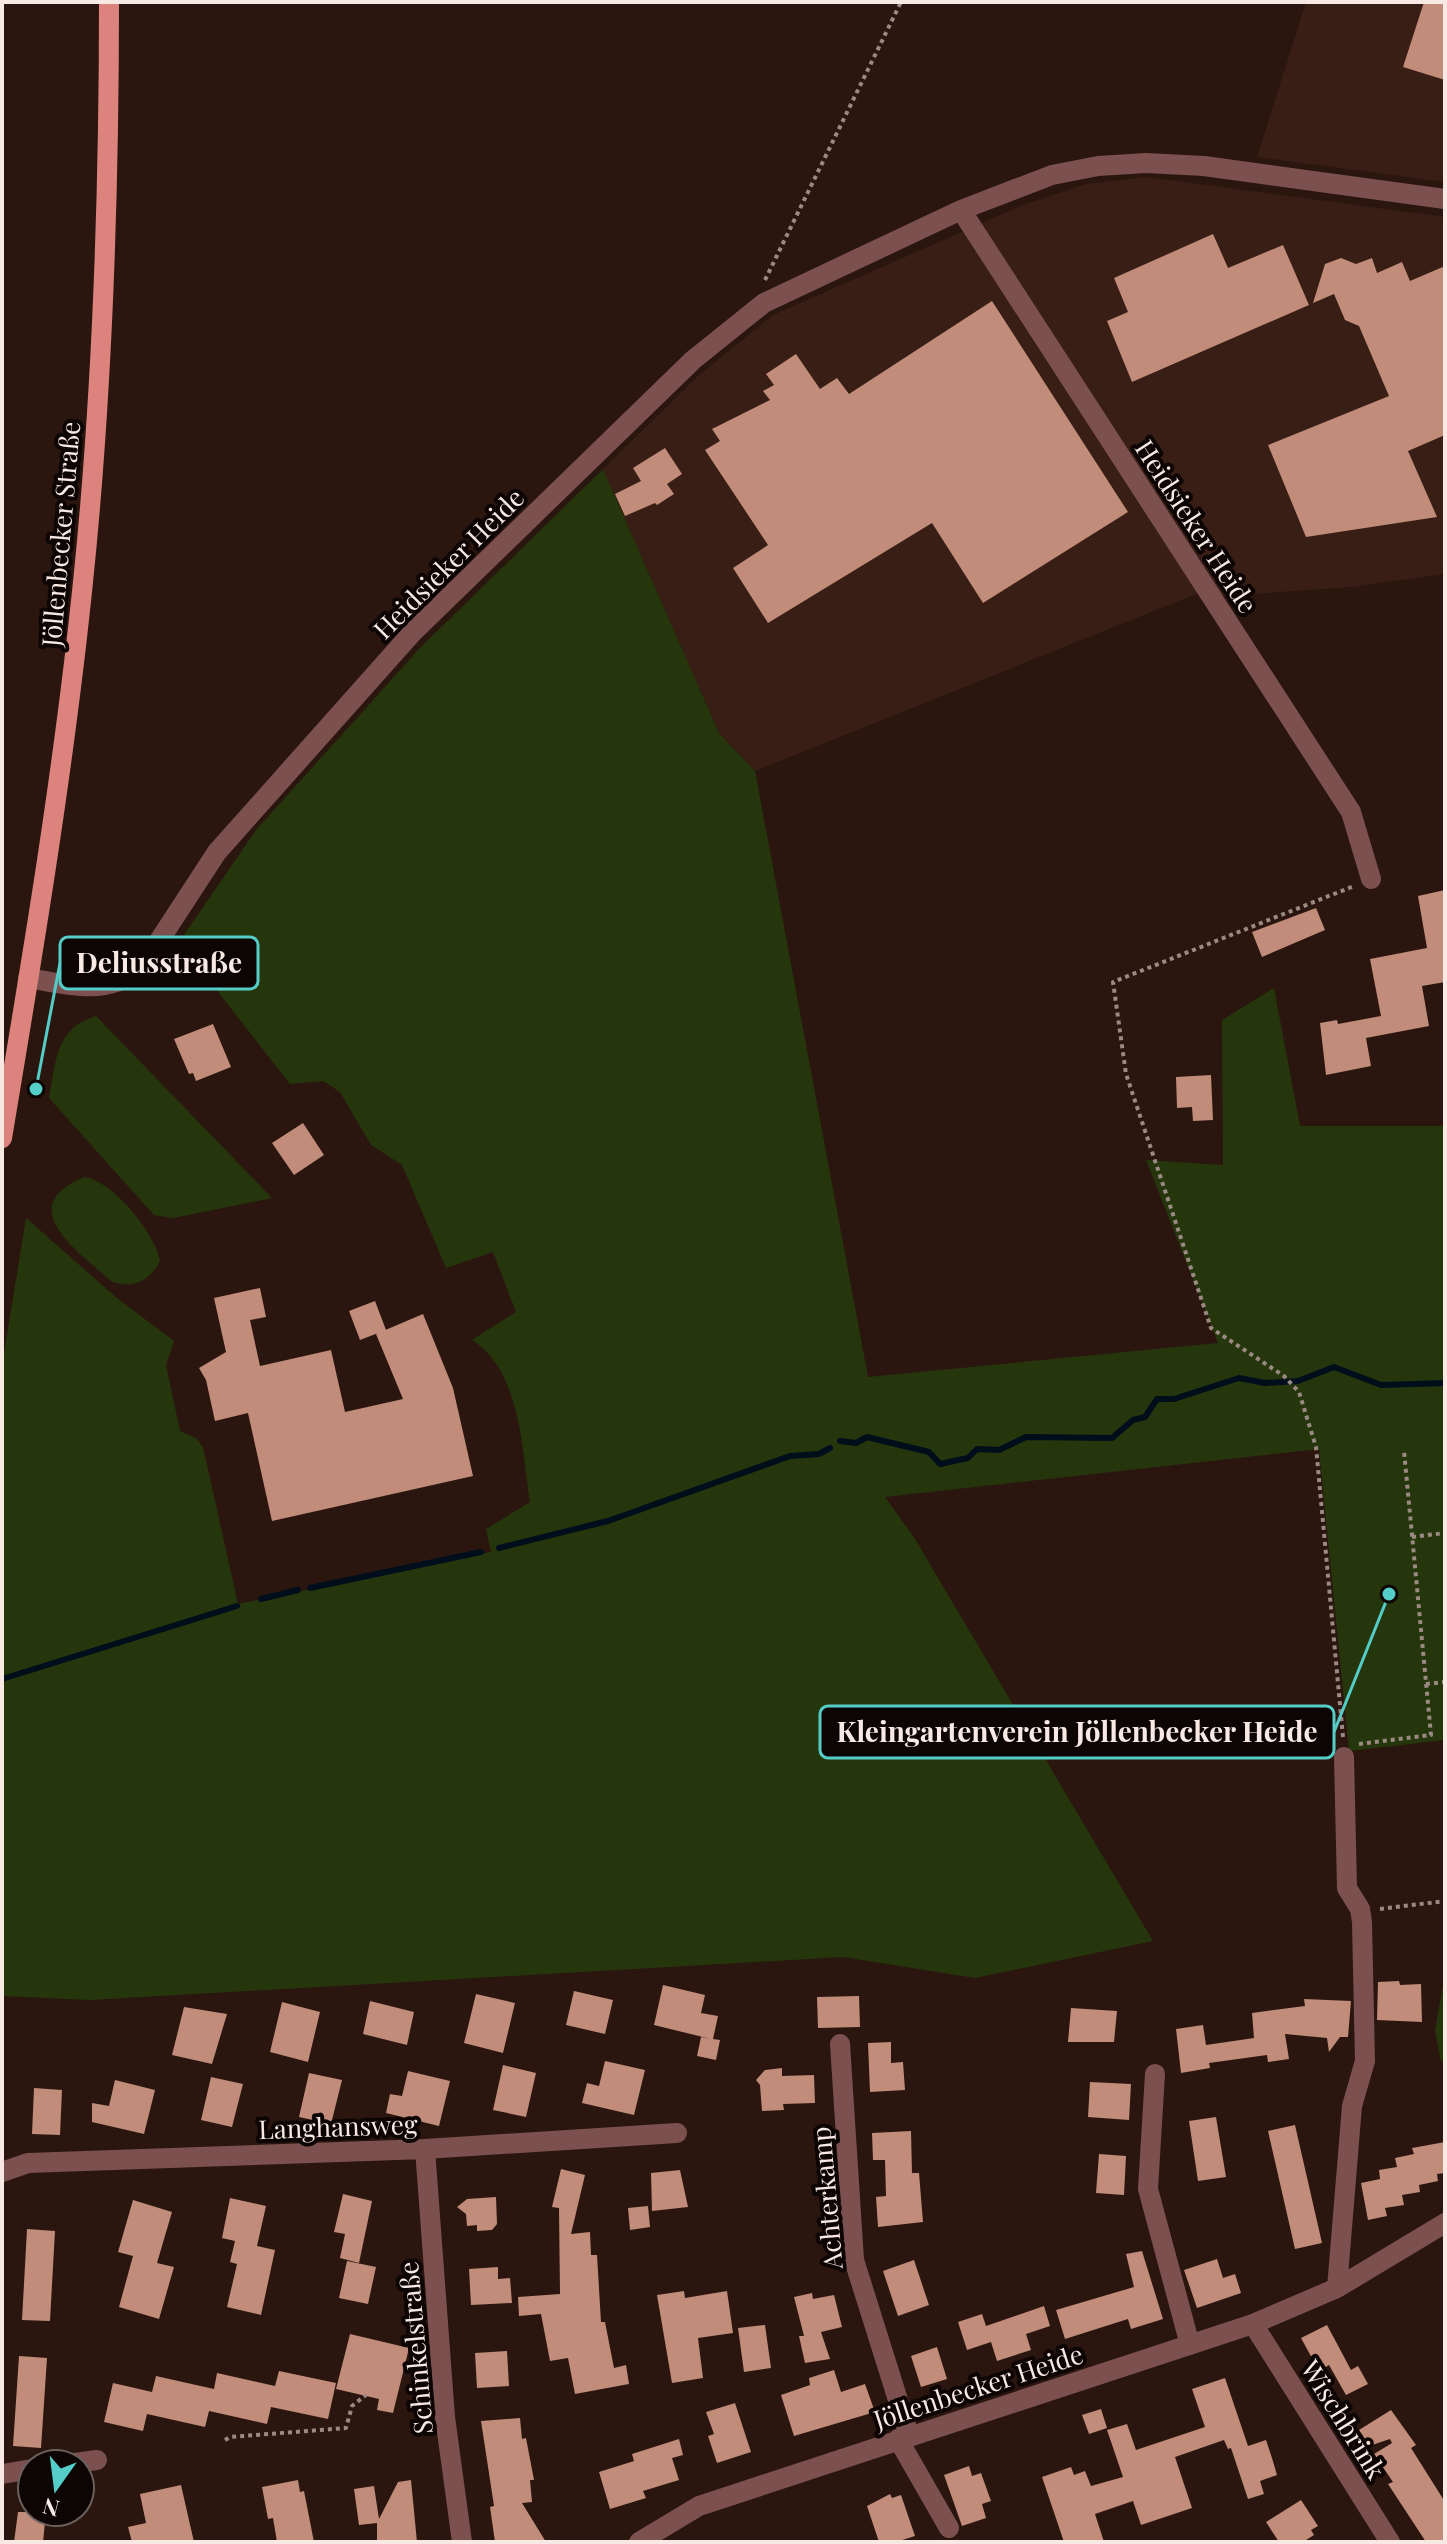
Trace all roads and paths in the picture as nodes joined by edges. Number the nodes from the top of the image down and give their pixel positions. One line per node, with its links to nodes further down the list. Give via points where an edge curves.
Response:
1 (109, 2): 7 (main road, Jöllenbecker Straße, via 109,201 93,476 73,675)
2 (901, 2): 5 (path, via 777,254 763,286)
3 (1445, 199): 4 (street, Heidsieker Heide, via 1146,163 1052,175)
4 (961, 210): 5 (street, Heidsieker Heide); 6 (street, Heidsieker Heide, via 1351,812)
5 (764, 303): 7 (street, Heidsieker Heide, via 693,360 402,644 217,852 140,970 103,988)
6 (1371, 879): 15 (path, via 1113,982 1126,1074 1211,1328 1284,1376 1299,1392 1316,1447)
7 (28, 978): 8 (main road, Jöllenbecker Straße)
8 (8, 1066): 9 (main road, Jöllenbecker Straße)
9 (2, 1138)
10 (1404, 1451): 12 (path)
11 (1445, 1533): 12 (path)
12 (1412, 1537): 14 (path)
13 (1445, 1682): 14 (path)
14 (1426, 1684): 15 (path, via 1431,1735)
15 (1344, 1752): 17 (street, via 1347,1888)
16 (1445, 1901): 17 (path)
17 (1360, 1911): 24 (street, via 1365,2061 1352,2106)
18 (840, 2044): 28 (street, Achterkamp, via 854,2260)
19 (1155, 2074): 26 (street, via 1148,2189)
20 (677, 2133): 21 (street, Langhansweg)
21 (425, 2149): 22 (street, Langhansweg, via 28,2163); 31 (street, Schinkelstraße, via 445,2417)
22 (2, 2172)
23 (1445, 2223): 24 (street, Jöllenbecker Heide)
24 (1337, 2288): 25 (street, Jöllenbecker Heide)
25 (1253, 2324): 26 (street, Jöllenbecker Heide); 33 (street, Wischbrink)
26 (1190, 2345): 28 (street, Jöllenbecker Heide)
27 (366, 2395): 29 (path, via 352,2406 346,2428)
28 (903, 2437): 30 (street, Achterkamp); 32 (street, Jöllenbecker Heide, via 699,2506)
29 (225, 2440)
30 (949, 2528)
31 (462, 2542)
32 (639, 2542)
33 (1390, 2542)

